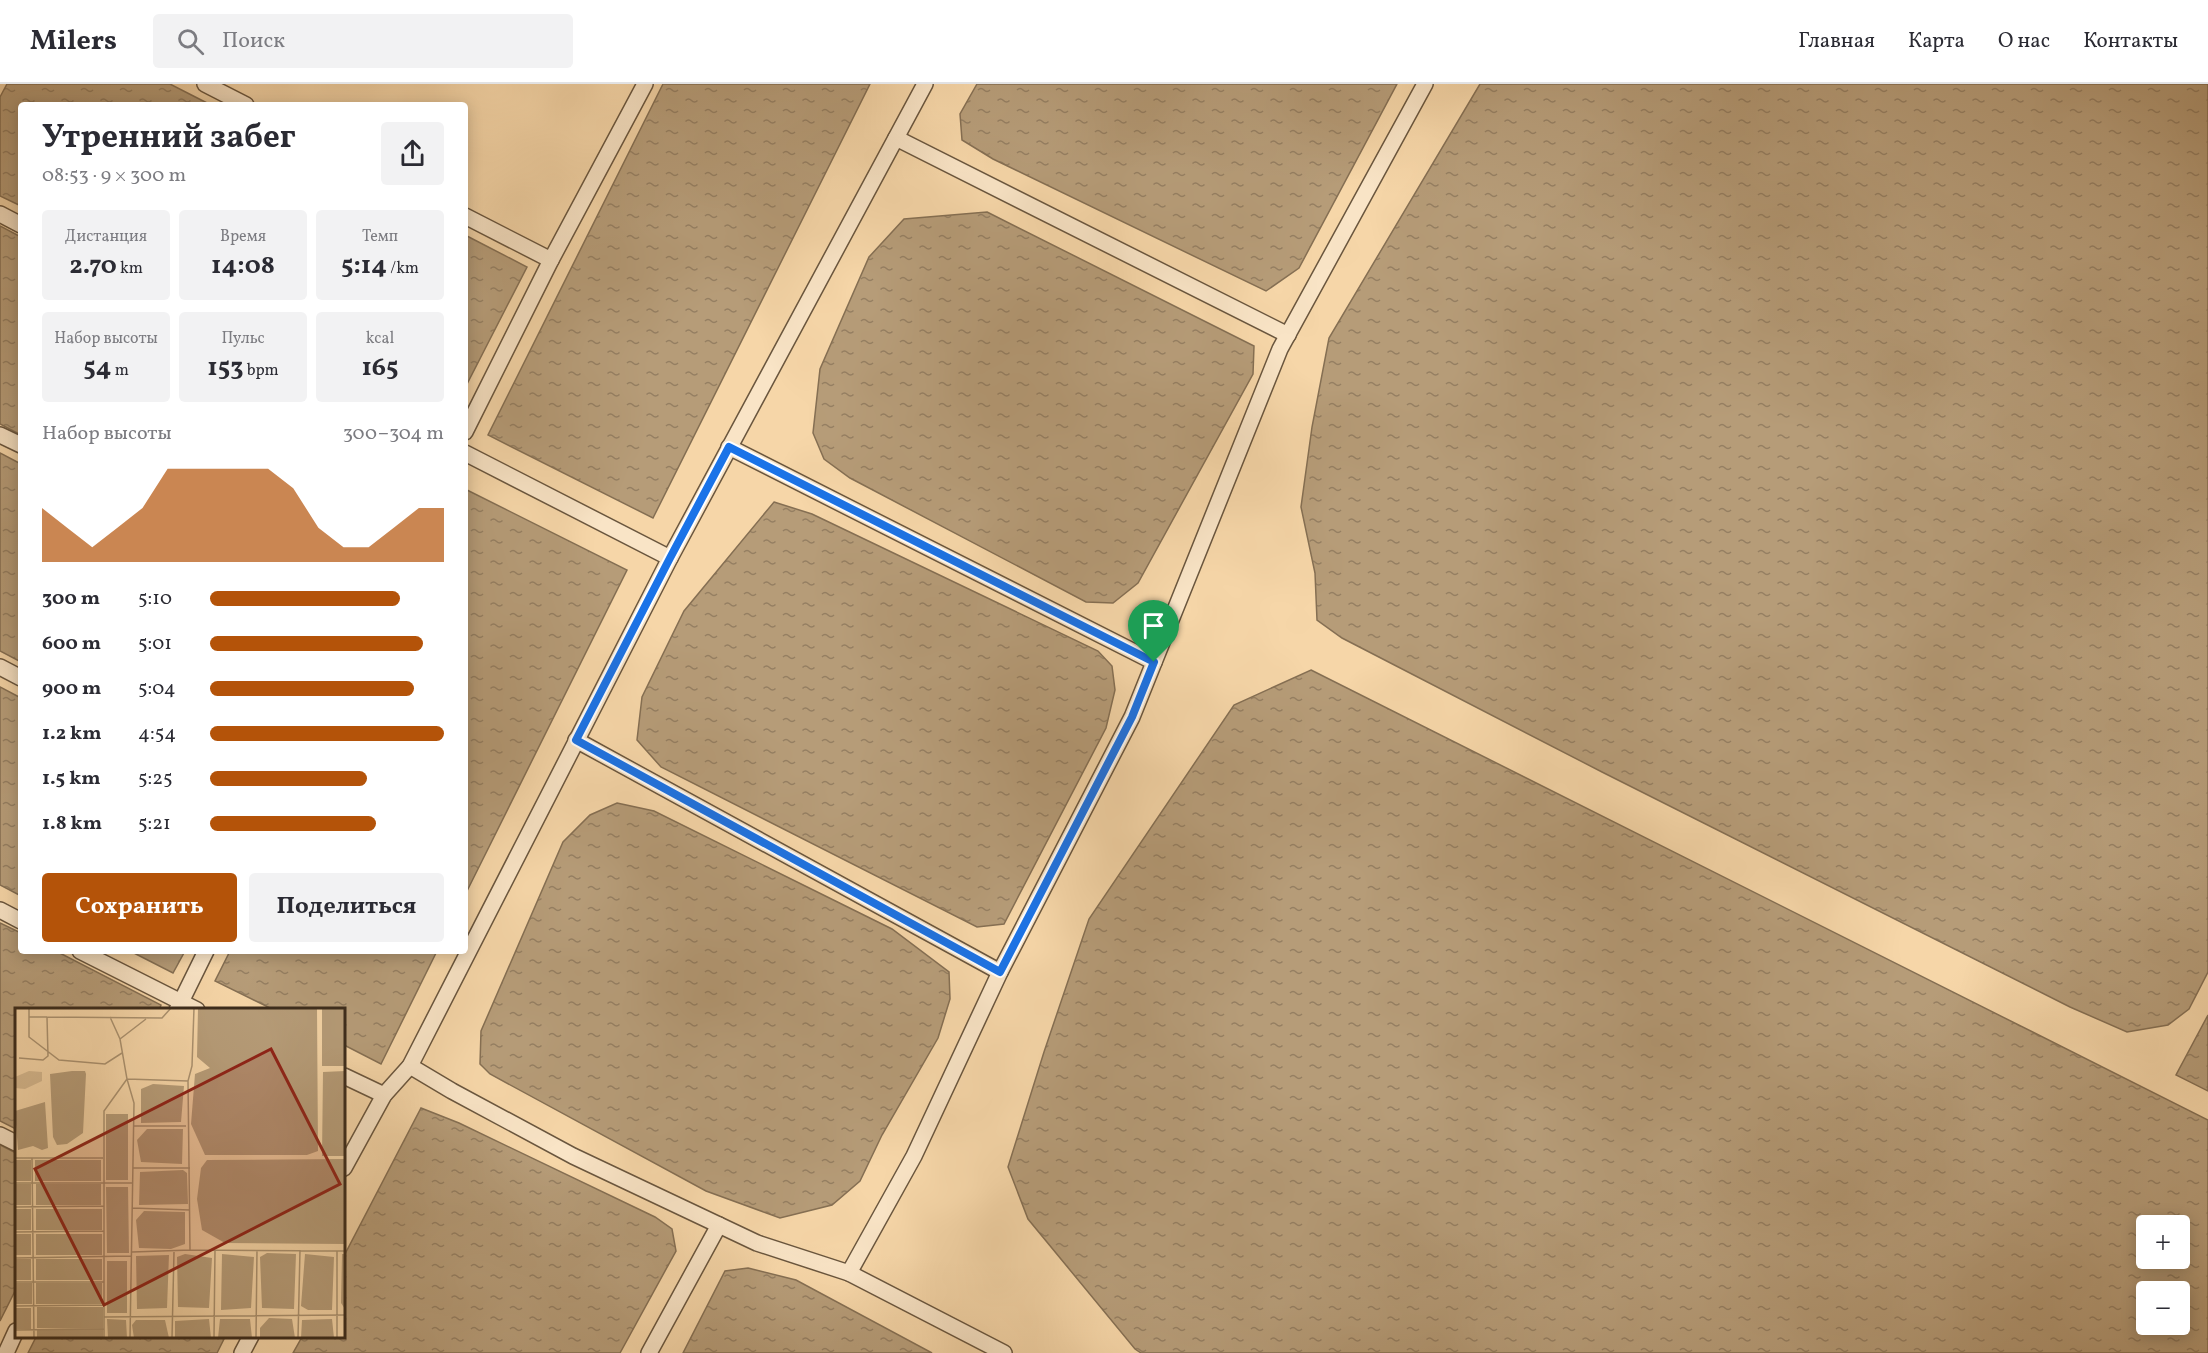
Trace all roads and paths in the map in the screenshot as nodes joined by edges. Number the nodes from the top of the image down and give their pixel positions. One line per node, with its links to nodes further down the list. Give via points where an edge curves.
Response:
1 (204, 84): 5 (lane)
2 (645, 84): 10 (lane)
3 (925, 84): 6 (lane)
4 (1425, 84): 11 (lane)
5 (240, 102)
6 (896, 138): 11 (lane); 15 (lane)
7 (0, 214): 9 (lane)
8 (468, 218): 10 (lane)
9 (18, 223)
10 (551, 260): 12 (lane)
11 (1288, 335): 18 (lane)
12 (468, 426)
13 (0, 435): 14 (lane)
14 (18, 444)
15 (729, 447): 17 (lane); 18 (lane)
16 (468, 455): 17 (lane)
17 (670, 558): 21 (lane)
18 (1154, 662): 28 (lane, via 1132,717)
19 (0, 668): 20 (lane)
20 (18, 677)
21 (576, 740): 24 (lane); 28 (lane)
22 (0, 910): 23 (lane)
23 (18, 919)
24 (468, 952)
25 (85, 954): 29 (lane)
26 (205, 954): 29 (lane)
27 (467, 954): 30 (lane)
28 (1000, 972): 37 (lane, via 914,1156)
29 (179, 1006)
30 (410, 1066): 32 (lane); 36 (lane, via 573,1156)
31 (345, 1076): 32 (lane)
32 (384, 1095): 35 (lane)
33 (0, 1135): 34 (lane)
34 (15, 1142)
35 (345, 1166)
36 (719, 1225): 37 (lane, via 757,1243); 42 (lane)
37 (849, 1273): 43 (lane)
38 (15, 1334): 40 (lane)
39 (250, 1338): 41 (lane)
40 (6, 1353)
41 (242, 1353)
42 (649, 1353)
43 (1004, 1353)

